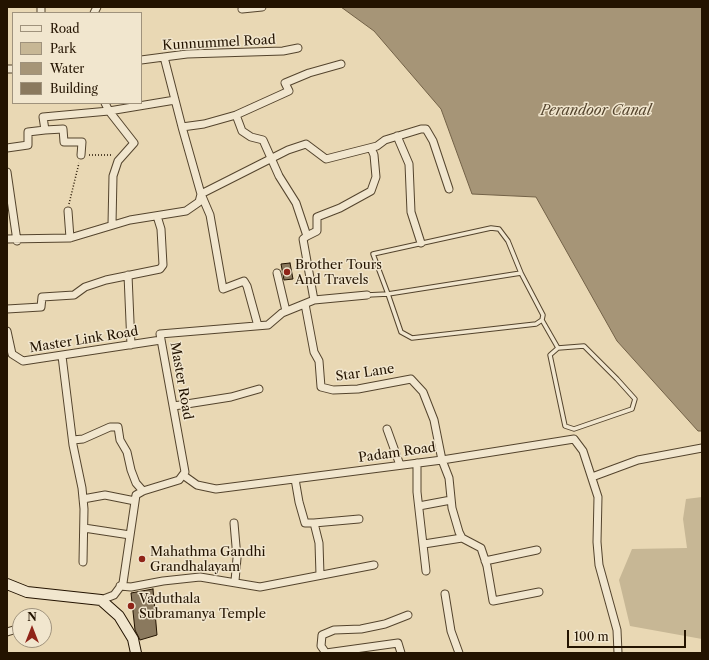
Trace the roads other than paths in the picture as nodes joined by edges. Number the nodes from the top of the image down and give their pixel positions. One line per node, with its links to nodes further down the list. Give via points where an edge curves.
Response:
1 (242, 7): 2 (street)
2 (262, 7)
3 (298, 48): 4 (street, Kunnummel Road, via 284,51 237,51)
4 (164, 57): 5 (street, Kunnummel Road); 7 (street)
5 (142, 60)
6 (341, 64): 10 (street, via 285,83 289,90)
7 (175, 100): 9 (street); 11 (street)
8 (106, 104): 9 (street)
9 (109, 111): 12 (street, via 43,117); 23 (street, via 134,143 118,162 113,176)
10 (236, 115): 11 (street); 17 (street, via 242,131 250,137 262,140)
11 (182, 127): 20 (street)
12 (45, 130): 14 (street, via 28,132 28,144); 16 (street, via 63,129 64,142 82,142)
13 (397, 136): 15 (street); 19 (street, via 426,129 433,141); 28 (street, via 409,164 411,212)
14 (7, 148)
15 (371, 148): 17 (street, via 326,159 306,144 288,150); 24 (street, via 376,177 371,191 317,217 317,231)
16 (81, 155)
17 (271, 160): 20 (street); 24 (street, via 296,203)
18 (7, 172): 27 (street)
19 (449, 189)
20 (201, 194): 22 (street, via 199,202 186,211); 39 (street, via 211,221 224,289 244,281)
21 (68, 211): 25 (street)
22 (157, 216): 23 (street); 31 (street, via 161,229 163,265 160,269)
23 (112, 224): 25 (street)
24 (307, 236): 34 (street, via 303,239)
25 (70, 238): 27 (street)
26 (7, 239): 27 (street)
27 (17, 240)
28 (421, 243): 30 (lane, via 491,228 499,229 508,241); 33 (lane, via 373,254)
29 (277, 273): 37 (street)
30 (521, 273): 33 (lane); 38 (lane, via 543,315)
31 (128, 275): 36 (street, via 84,287 74,295 42,297 41,307); 42 (street)
32 (367, 294): 33 (lane); 34 (street, Master Road)
33 (388, 294): 38 (lane, via 401,332 412,338 536,324)
34 (314, 300): 35 (street, Master Road)
35 (305, 304): 37 (street, Master Road); 50 (street, Star Lane, via 314,352 319,361 321,387 333,390 358,389 411,379 423,392 434,420)
36 (7, 309)
37 (286, 311): 39 (street, Master Road, via 268,325)
38 (542, 320): 43 (lane)
39 (258, 326): 41 (street, Master Road, via 160,334)
40 (7, 332): 44 (street, Master Link Road, via 12,354 23,361)
41 (161, 340): 42 (street, Master Link Road); 46 (street, Master Road)
42 (131, 345): 44 (street, Master Link Road)
43 (558, 348): 43 (lane, via 584,346 635,399 632,410 574,429 565,426 550,355)
44 (62, 356): 48 (street)
45 (259, 389): 46 (street, via 231,397)
46 (174, 406): 53 (street, Master Road, via 185,472)
47 (387, 429): 52 (street)
48 (73, 440): 56 (street, via 110,427 118,427 136,483); 57 (street)
49 (702, 448): 54 (street, via 638,460)
50 (442, 460): 51 (street, Padam Road); 54 (street, Padam Road, via 574,439 583,451); 58 (street, via 449,478)
51 (417, 463): 52 (street, Padam Road); 60 (street)
52 (400, 465): 55 (street, Padam Road)
53 (183, 475): 55 (street, Padam Road, via 197,485 216,489); 56 (street, via 179,480)
54 (592, 477): 84 (street, Padam Road, via 598,497 599,565 617,630)
55 (296, 479): 63 (street, via 305,523)
56 (143, 491): 59 (street, via 136,495)
57 (83, 499): 59 (street, via 106,495); 64 (street)
58 (451, 500): 60 (street); 66 (street)
59 (135, 501): 65 (street)
60 (419, 506): 67 (street)
61 (359, 519): 63 (street)
62 (234, 523): 74 (street, via 237,558)
63 (314, 523): 73 (street)
64 (84, 528): 65 (street); 70 (street)
65 (130, 535): 76 (street, via 123,583)
66 (462, 538): 67 (street); 69 (street, via 481,548)
67 (424, 544): 72 (street)
68 (537, 550): 69 (street)
69 (485, 561): 77 (street, via 493,601)
70 (83, 562)
71 (374, 565): 73 (street)
72 (426, 570)
73 (320, 575): 74 (street, via 260,587)
74 (235, 581): 76 (street, via 200,577 163,580 131,587)
75 (7, 584): 79 (main road, via 27,592)
76 (120, 586): 79 (street, via 114,596)
77 (539, 592)
78 (445, 594): 83 (street, via 451,631)
79 (101, 600): 81 (main road, via 119,616 134,639)
80 (408, 615): 82 (street, via 385,624 361,629 334,630 322,635 321,646 326,652 398,643)
81 (136, 653)
82 (401, 653)
83 (459, 653)
84 (618, 653)

